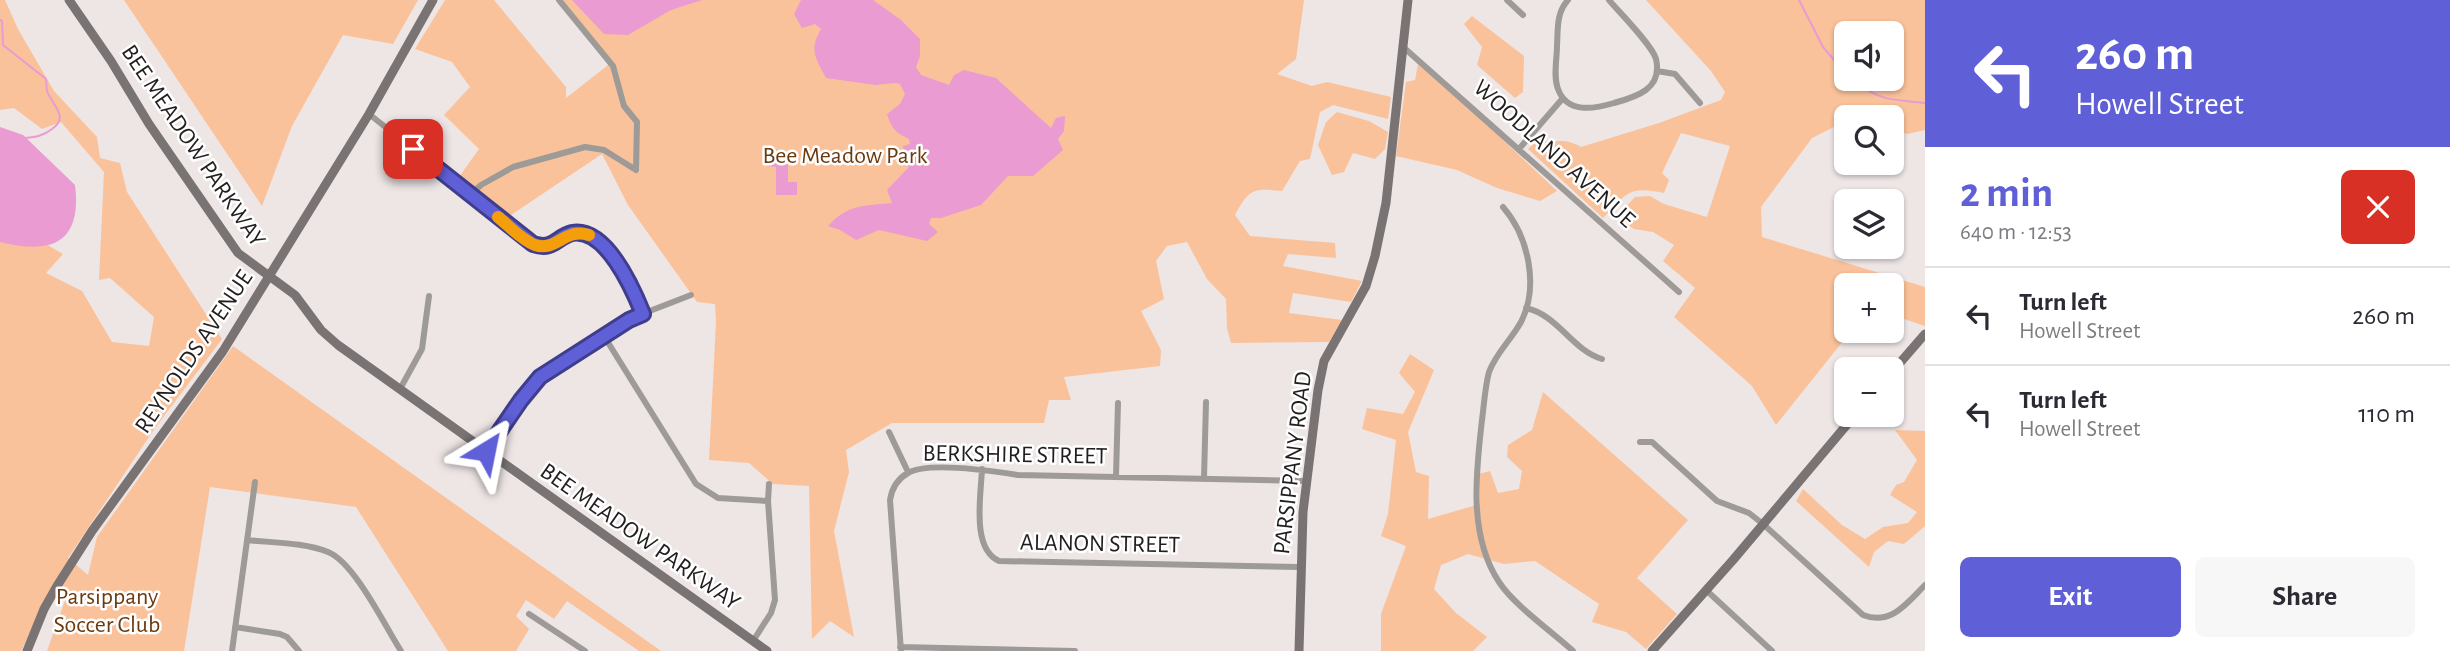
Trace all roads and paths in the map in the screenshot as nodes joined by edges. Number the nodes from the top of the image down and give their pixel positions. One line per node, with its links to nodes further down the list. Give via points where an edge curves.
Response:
1 (69, 0): 17 (street, BEE MEADOW PARKWAY, via 223,232 246,260)
2 (433, 0): 13 (street, REYNOLDS AVENUE)
3 (559, 0): 15 (street, via 613,66 624,106 637,122 636,170 604,150 585,147 513,167)
4 (1408, 0): 9 (street, PARSIPPANY ROAD)
5 (1507, 0): 8 (street)
6 (1568, 0): 11 (street, via 1559,18 1556,78)
7 (1609, 0): 10 (street, via 1654,54)
8 (1523, 15)
9 (1402, 46): 14 (street, WOODLAND AVENUE); 38 (street, PARSIPPANY ROAD, via 1386,203 1375,256 1366,286 1324,361)
10 (1657, 71): 11 (street, via 1638,97 1591,109); 12 (street, via 1675,74)
11 (1563, 98): 14 (street)
12 (1700, 103)
13 (369, 114): 15 (street); 17 (street, REYNOLDS AVENUE)
14 (1519, 149): 18 (street, WOODLAND AVENUE)
15 (470, 195): 22 (street, via 533,244 552,245 576,233 593,237 627,277)
16 (1503, 207): 21 (street, via 1528,260)
17 (269, 276): 27 (street, BEE MEADOW PARKWAY, via 295,295 326,335); 51 (street, REYNOLDS AVENUE, via 223,351 92,531 44,609)
18 (1679, 292)
19 (691, 295): 22 (street)
20 (429, 296): 27 (street, via 422,349)
21 (1527, 308): 26 (street, via 1541,313 1588,353); 59 (street, via 1489,373 1476,467 1477,514 1486,554 1501,585)
22 (643, 314): 24 (street)
23 (1925, 334): 25 (street)
24 (604, 336): 33 (street, via 540,377); 41 (street, via 696,484 718,498)
25 (1904, 358)
26 (1602, 359)
27 (400, 389): 33 (street, BEE MEADOW PARKWAY)
28 (1206, 401): 37 (street)
29 (1118, 403): 36 (street)
30 (1845, 427): 42 (street)
31 (889, 432): 35 (street)
32 (1640, 442): 42 (street, via 1652,442 1717,501 1749,513)
33 (486, 451): 49 (street, BEE MEADOW PARKWAY)
34 (982, 469): 35 (street, BERKSHIRE STREET); 36 (street, BERKSHIRE STREET, via 1018,475); 44 (street, ALANON STREET, via 982,543 999,561)
35 (908, 472): 50 (street, BERKSHIRE STREET, via 896,482 890,500)
36 (1116, 476): 37 (street, BERKSHIRE STREET)
37 (1204, 478): 38 (street, BERKSHIRE STREET)
38 (1306, 481): 44 (street, PARSIPPANY ROAD)
39 (255, 482): 43 (street)
40 (769, 484): 41 (street)
41 (768, 501): 49 (street, via 775,600)
42 (1763, 524): 45 (street, via 1867,617 1891,616); 46 (street)
43 (247, 540): 48 (street); 54 (street, via 314,548 341,559)
44 (1300, 567): 58 (street, PARSIPPANY ROAD)
45 (1925, 586)
46 (1706, 590): 60 (street); 61 (street)
47 (529, 614): 55 (street)
48 (235, 627): 52 (street); 53 (street, via 280,634)
49 (752, 640): 56 (street, BEE MEADOW PARKWAY)
50 (901, 649): 57 (street)
51 (27, 651)
52 (232, 651)
53 (299, 651)
54 (401, 651)
55 (584, 651)
56 (767, 651)
57 (1075, 651)
58 (1299, 651)
59 (1573, 651)
60 (1651, 651)
61 (1772, 651)

